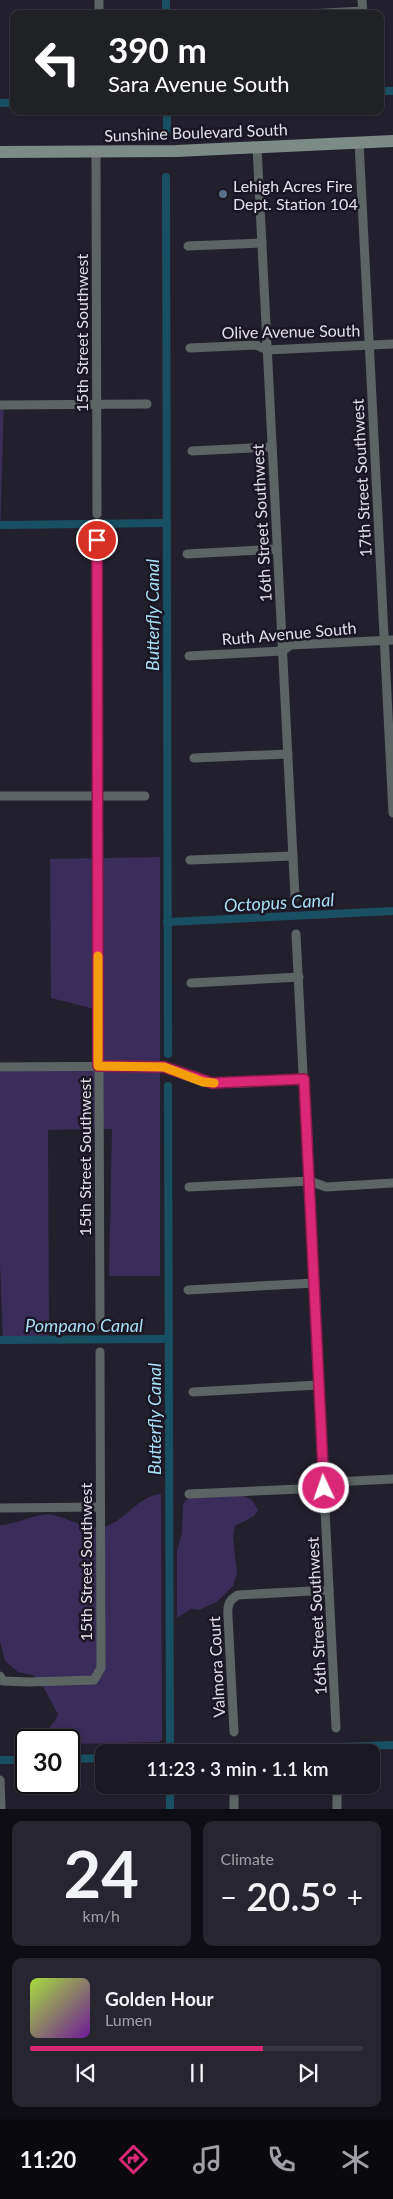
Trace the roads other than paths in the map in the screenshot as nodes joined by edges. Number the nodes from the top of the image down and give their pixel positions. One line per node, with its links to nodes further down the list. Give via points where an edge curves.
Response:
1 (393, 140): 2 (street, Sunshine Boulevard South)
2 (359, 142): 3 (street, Sunshine Boulevard South); 9 (street, 17th Street Southwest)
3 (257, 147): 5 (street, Sunshine Boulevard South); 6 (street, 16th Street Southwest)
4 (0, 152): 5 (street, Sunshine Boulevard South)
5 (96, 152): 13 (street, 15th Street Southwest)
6 (262, 243): 7 (street); 11 (street, 16th Street Southwest)
7 (188, 246)
8 (393, 344): 9 (street, Olive Avenue South)
9 (370, 345): 11 (street, Olive Avenue South); 21 (street, 17th Street Southwest)
10 (190, 348): 11 (street, Olive Avenue South, via 256,345)
11 (268, 350): 15 (street, 16th Street Southwest)
12 (147, 404): 13 (street)
13 (96, 405): 14 (street); 17 (street, 15th Street Southwest)
14 (0, 406)
15 (272, 447): 16 (street); 19 (street, 16th Street Southwest)
16 (192, 451)
17 (97, 514)
18 (97, 540): 27 (street, 15th Street Southwest)
19 (277, 549): 20 (street); 22 (street, 16th Street Southwest)
20 (188, 554)
21 (389, 640): 22 (street, Ruth Avenue South, via 291,645); 29 (street, 17th Street Southwest)
22 (282, 651): 23 (street, Ruth Avenue South); 24 (street, 16th Street Southwest)
23 (188, 656)
24 (288, 754): 25 (street); 30 (street, 16th Street Southwest)
25 (194, 758)
26 (0, 796): 27 (street)
27 (98, 796): 28 (street); 36 (street, 15th Street Southwest)
28 (145, 796)
29 (393, 813)
30 (293, 856): 31 (street); 32 (street, 16th Street Southwest)
31 (190, 860)
32 (295, 897)
33 (296, 934): 34 (street, 16th Street Southwest)
34 (299, 977): 35 (street); 38 (street, 16th Street Southwest)
35 (191, 983)
36 (98, 1066): 37 (street); 38 (street, via 164,1067 212,1083); 44 (street, 15th Street Southwest)
37 (0, 1067)
38 (304, 1079): 39 (street, 16th Street Southwest)
39 (310, 1181): 40 (street, via 326,1187); 41 (street); 42 (street, 16th Street Southwest)
40 (393, 1183)
41 (189, 1188)
42 (314, 1283): 43 (street); 46 (street, 16th Street Southwest)
43 (188, 1290)
44 (100, 1325)
45 (100, 1352): 51 (street, 15th Street Southwest)
46 (319, 1385): 47 (street); 49 (street, 16th Street Southwest)
47 (193, 1392)
48 (393, 1479): 49 (street, via 334,1482)
49 (324, 1488): 50 (street); 53 (street, 16th Street Southwest)
50 (189, 1494)
51 (100, 1507): 52 (street); 54 (street, 15th Street Southwest, via 101,1668 94,1680 30,1682)
52 (0, 1508)
53 (329, 1590): 55 (street, 16th Street Southwest); 56 (street, Valmora Court, via 238,1595 230,1602 227,1607)
54 (2, 1678)
55 (336, 1728)
56 (234, 1732)
57 (0, 1780): 60 (street)
58 (234, 1794): 61 (street)
59 (337, 1794): 62 (street)
60 (1, 1809)
61 (234, 1809)
62 (337, 1809)

